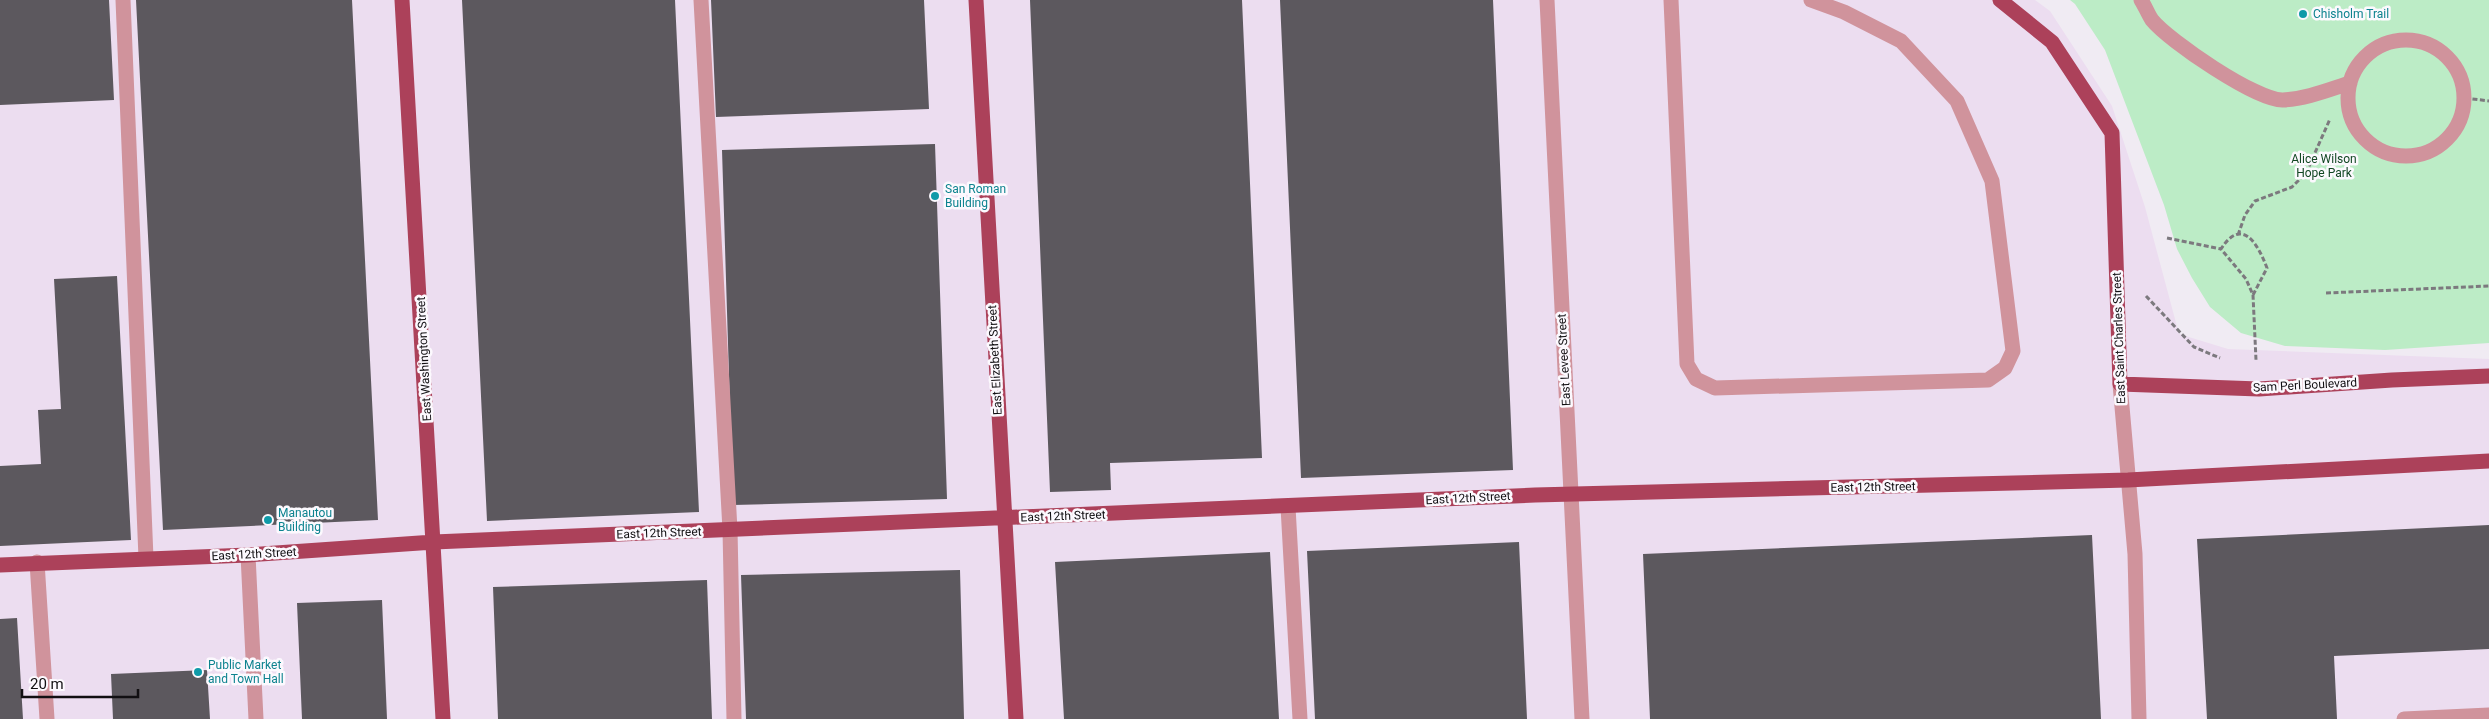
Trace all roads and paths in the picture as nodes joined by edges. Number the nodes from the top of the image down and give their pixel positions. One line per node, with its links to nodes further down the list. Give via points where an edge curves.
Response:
1 (123, 0): 32 (street)
2 (402, 0): 30 (main road, East Washington Street)
3 (701, 0): 29 (street)
4 (976, 0): 28 (main road, East Elizabeth Street)
5 (1547, 0): 26 (street, East Levee Street)
6 (1671, 0): 7 (street, via 1687,364 1696,379 1715,388 1988,380 2005,368 2013,351 1992,182 1957,101 1901,41 1844,12)
7 (1811, 0)
8 (2141, 0): 10 (street, via 2153,20 2183,48 2257,91 2280,100 2307,97)
9 (2007, 2): 16 (main road, East Saint Charles Street, via 2052,42 2112,133)
10 (2350, 83): 11 (street, via 2370,52 2386,43 2404,40 2423,43 2453,63); 11 (street, via 2348,102 2353,121 2364,138 2380,150 2399,155 2418,155 2436,148 2452,135 2461,118); 13 (path, via 2306,173 2292,187 2255,201 2245,215)
11 (2465, 98): 12 (path)
12 (2489, 100)
13 (2238, 235): 15 (path, via 2227,240); 19 (path, via 2245,234 2256,242 2267,268)
14 (2167, 238): 15 (path)
15 (2221, 249): 19 (path, via 2246,280)
16 (2116, 265): 21 (path, via 2194,347); 23 (main road, East Saint Charles Street)
17 (2489, 286): 18 (path)
18 (2326, 293)
19 (2253, 296): 20 (path)
20 (2254, 345)
21 (2227, 359)
22 (2489, 376): 23 (main road, Sam Perl Boulevard, via 2259,389)
23 (2120, 384): 25 (street, East Saint Charles Street)
24 (2489, 461): 25 (main road)
25 (2128, 480): 26 (main road, East 12th Street); 43 (street, East Saint Charles Street, via 2136,554)
26 (1570, 494): 27 (main road, East 12th Street); 42 (street, East Levee Street)
27 (1288, 506): 28 (main road, East 12th Street); 41 (street)
28 (1004, 519): 29 (main road, East 12th Street); 40 (main road, East Elizabeth Street)
29 (730, 530): 30 (main road, East 12th Street); 39 (street)
30 (434, 542): 31 (main road, East 12th Street); 38 (main road, East Washington Street)
31 (248, 555): 32 (main road, East 12th Street); 37 (street)
32 (146, 558): 33 (main road, East 12th Street)
33 (37, 562): 34 (main road, East 12th Street); 36 (street)
34 (0, 565)
35 (2489, 715): 44 (street)
36 (46, 719)
37 (256, 719)
38 (443, 719)
39 (734, 719)
40 (1016, 719)
41 (1300, 719)
42 (1582, 719)
43 (2139, 719)
44 (2404, 719)

